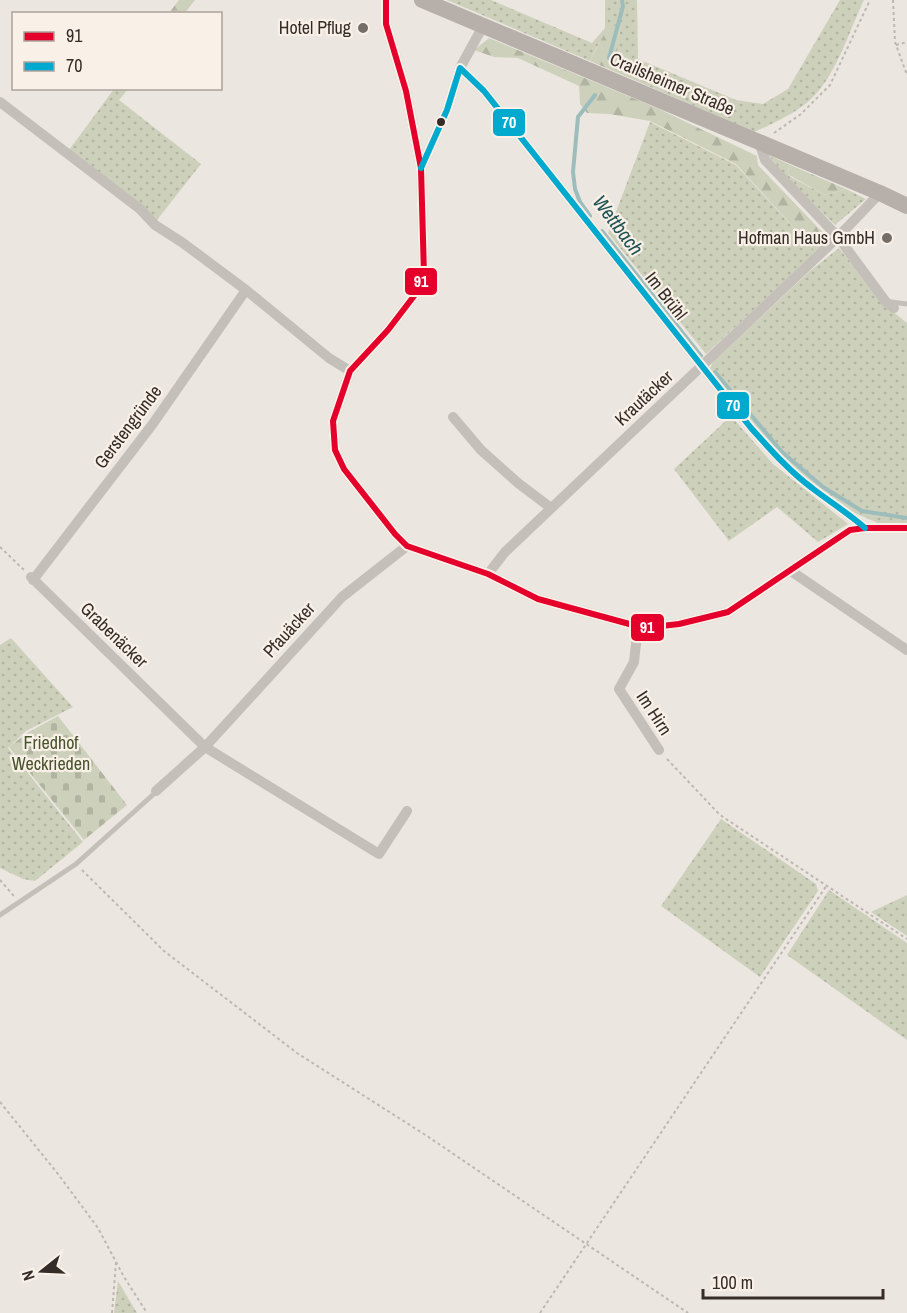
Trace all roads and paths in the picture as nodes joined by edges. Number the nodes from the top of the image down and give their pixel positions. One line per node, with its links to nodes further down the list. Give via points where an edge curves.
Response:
1 (386, 0): 12 (street, via 386,24 406,91)
2 (422, 0): 5 (main road, Crailsheimer Straße)
3 (870, 0): 11 (path, via 830,85 801,114)
4 (893, 0): 7 (path)
5 (483, 26): 8 (street); 11 (main road, Crailsheimer Straße)
6 (907, 42): 7 (path)
7 (896, 45): 9 (path)
8 (460, 68): 12 (street); 19 (street, Im Brühl, via 484,91)
9 (907, 75)
10 (0, 102): 16 (street, via 140,209 155,225)
11 (759, 142): 13 (main road, Crailsheimer Straße); 15 (street, via 765,160)
12 (422, 168): 20 (street, via 424,275 414,296)
13 (880, 193): 14 (main road, Crailsheimer Straße); 15 (street, Krautäcker)
14 (907, 206)
15 (838, 237): 18 (street); 19 (street, Krautäcker)
16 (246, 290): 20 (street); 29 (street, Gerstengründe, via 152,425)
17 (907, 304): 18 (lane)
18 (890, 305)
19 (702, 366): 22 (street, Krautäcker); 23 (street, Im Brühl, via 782,462)
20 (350, 372): 25 (street, via 333,422 335,450 361,492)
21 (453, 417): 22 (street, via 481,450)
22 (551, 508): 28 (street, Krautäcker)
23 (865, 528): 24 (street); 27 (street, via 850,530)
24 (907, 528)
25 (407, 546): 28 (street); 32 (street, Pfauäcker, via 342,597)
26 (0, 547): 29 (path)
27 (790, 571): 30 (street, via 728,612 679,624); 31 (street)
28 (488, 574): 30 (street, via 538,599)
29 (32, 578): 32 (street, Grabenäcker)
30 (638, 626): 33 (street, Im Hirn, via 634,662 619,689)
31 (907, 650)
32 (205, 747): 34 (street, Pfauäcker); 35 (street, via 379,854)
33 (659, 750): 38 (path, via 720,815)
34 (156, 791): 36 (lane)
35 (407, 811)
36 (76, 864): 39 (lane); 43 (path, via 164,951 297,1053)
37 (0, 880): 39 (path)
38 (827, 885): 41 (path); 43 (path)
39 (20, 902): 40 (lane)
40 (0, 915)
41 (907, 939)
42 (0, 1102): 44 (path, via 98,1228)
43 (585, 1244): 47 (path); 48 (path)
44 (116, 1262): 45 (path); 46 (path)
45 (112, 1313)
46 (147, 1313)
47 (540, 1313)
48 (688, 1313)

